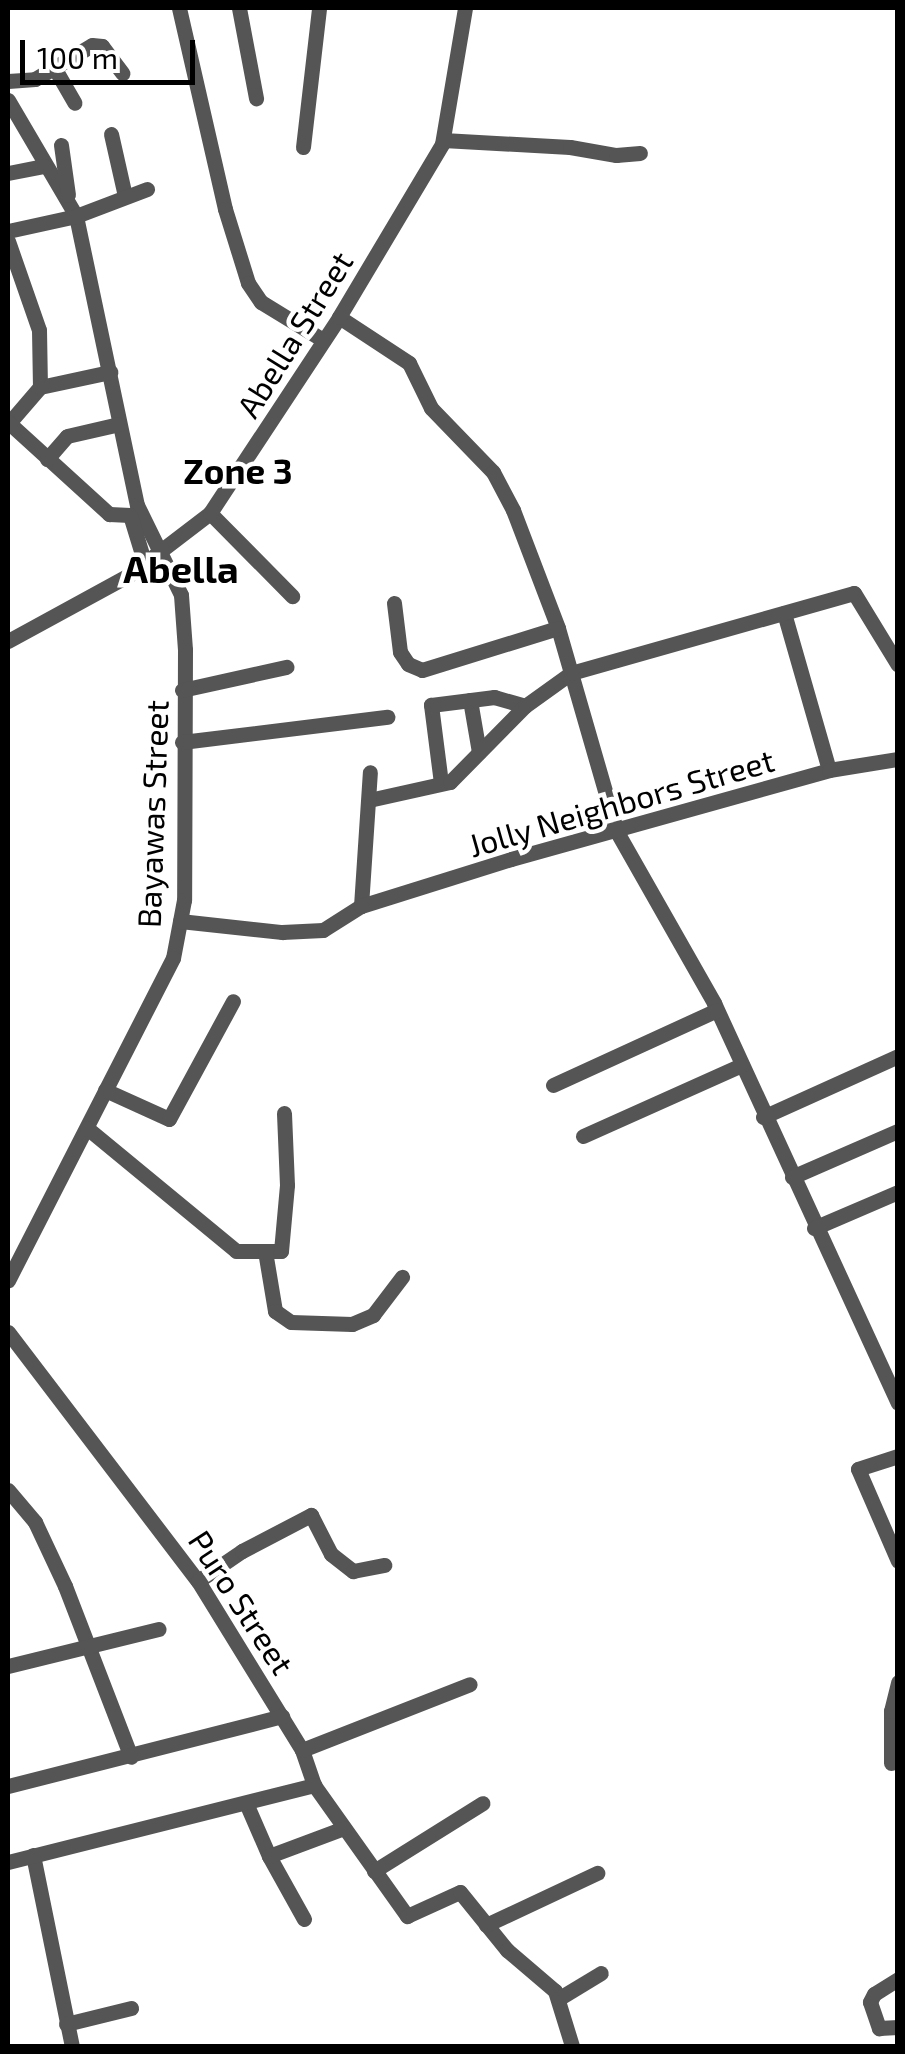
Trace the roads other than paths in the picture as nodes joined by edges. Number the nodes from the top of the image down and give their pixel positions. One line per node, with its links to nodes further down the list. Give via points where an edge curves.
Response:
1 (179, 8): 25 (street, via 248,284 261,302)
2 (239, 8): 8 (street)
3 (319, 8): 14 (street)
4 (465, 8): 12 (street, Abella Street)
5 (55, 69): 6 (street, via 102,46); 7 (street); 10 (street)
6 (122, 73)
7 (8, 81)
8 (256, 98)
9 (8, 100): 16 (street)
10 (76, 104)
11 (110, 134): 19 (street)
12 (443, 140): 15 (street); 24 (street, Abella Street)
13 (60, 145): 20 (street)
14 (303, 148)
15 (640, 153)
16 (44, 166): 17 (street); 20 (street)
17 (8, 173)
18 (147, 189): 19 (street)
19 (125, 196): 21 (street)
20 (68, 198): 21 (street, Bayawas Street)
21 (76, 216): 22 (street); 26 (street, Bayawas Street)
22 (8, 232)
23 (8, 241): 27 (street, via 39,330)
24 (339, 318): 25 (street, Abella Street); 37 (street, via 408,364 431,408 493,472)
25 (323, 340): 31 (street, Abella Street)
26 (110, 372): 27 (street); 29 (street, Bayawas Street)
27 (40, 387): 28 (street)
28 (8, 422): 30 (street)
29 (118, 424): 30 (street, via 67,436); 32 (street, Bayawas Street)
30 (46, 458): 32 (street, via 109,514 130,515)
31 (210, 514): 33 (street, Abella Street); 34 (street)
32 (145, 540): 33 (street, Bayawas Street)
33 (152, 559): 38 (street, Abella Street); 42 (street, Bayawas Street, via 181,595)
34 (292, 596)
35 (394, 603): 37 (street, via 400,652 422,670)
36 (784, 612): 39 (street, via 854,592); 41 (street); 49 (street)
37 (558, 628): 41 (street)
38 (8, 641)
39 (898, 665)
40 (286, 667): 42 (street)
41 (572, 674): 44 (street); 53 (street)
42 (182, 690): 46 (street, Bayawas Street)
43 (470, 700): 44 (street); 47 (street); 51 (street, via 432,705)
44 (525, 706): 47 (street)
45 (388, 718): 46 (street)
46 (182, 742): 55 (street, Bayawas Street)
47 (479, 752): 51 (street, via 450,782)
48 (898, 760): 49 (street, Jolly Neighbors Street)
49 (829, 770): 53 (street, Jolly Neighbors Street)
50 (370, 772): 52 (street)
51 (441, 782): 52 (street)
52 (369, 800): 54 (street)
53 (617, 832): 54 (street, Jolly Neighbors Street); 57 (street)
54 (362, 906): 55 (street, Jolly Neighbors Street, via 322,930)
55 (180, 921): 61 (street, Bayawas Street, via 172,958)
56 (233, 1001): 61 (street, via 169,1120)
57 (717, 1010): 59 (street); 60 (street)
58 (898, 1056): 63 (street)
59 (742, 1065): 63 (street); 66 (street)
60 (553, 1085)
61 (106, 1090): 64 (street, Bayawas Street)
62 (284, 1113): 70 (street, via 287,1185 280,1251)
63 (762, 1117): 67 (street)
64 (87, 1128): 70 (street, via 236,1251); 72 (street, Bayawas Street)
65 (898, 1131): 67 (street)
66 (582, 1136)
67 (792, 1177): 69 (street)
68 (898, 1192): 69 (street)
69 (814, 1228): 74 (street)
70 (264, 1251): 71 (street, via 274,1311 291,1322 352,1324 373,1315)
71 (402, 1277)
72 (8, 1280)
73 (8, 1332): 79 (street, Puro Street)
74 (898, 1404)
75 (898, 1456): 77 (street, via 858,1469)
76 (8, 1490): 81 (street, via 36,1522)
77 (898, 1561)
78 (384, 1565): 79 (street, via 353,1571 331,1554 311,1516)
79 (198, 1581): 85 (street, Puro Street)
80 (159, 1629): 81 (street)
81 (91, 1646): 82 (street); 87 (street)
82 (8, 1666)
83 (898, 1682): 88 (street)
84 (470, 1684): 86 (street)
85 (282, 1716): 86 (street, Puro Street); 87 (street)
86 (302, 1750): 89 (street, Puro Street)
87 (131, 1757): 90 (street)
88 (891, 1763)
89 (314, 1784): 91 (street); 93 (street, Puro Street)
90 (8, 1786)
91 (246, 1803): 94 (street); 95 (street)
92 (483, 1803): 97 (street)
93 (344, 1828): 95 (street); 97 (street, Puro Street)
94 (34, 1855): 96 (street); 105 (street)
95 (270, 1856): 99 (street)
96 (8, 1862)
97 (374, 1871): 100 (street, Puro Street, via 407,1916 460,1892)
98 (597, 1873): 100 (street)
99 (304, 1920)
100 (486, 1925): 103 (street)
101 (601, 1973): 103 (street)
102 (898, 1979): 106 (street, via 870,2002 879,2028)
103 (558, 1999): 108 (street)
104 (130, 2008): 105 (street)
105 (66, 2024): 107 (street)
106 (898, 2027)
107 (72, 2046)
108 (572, 2046)

